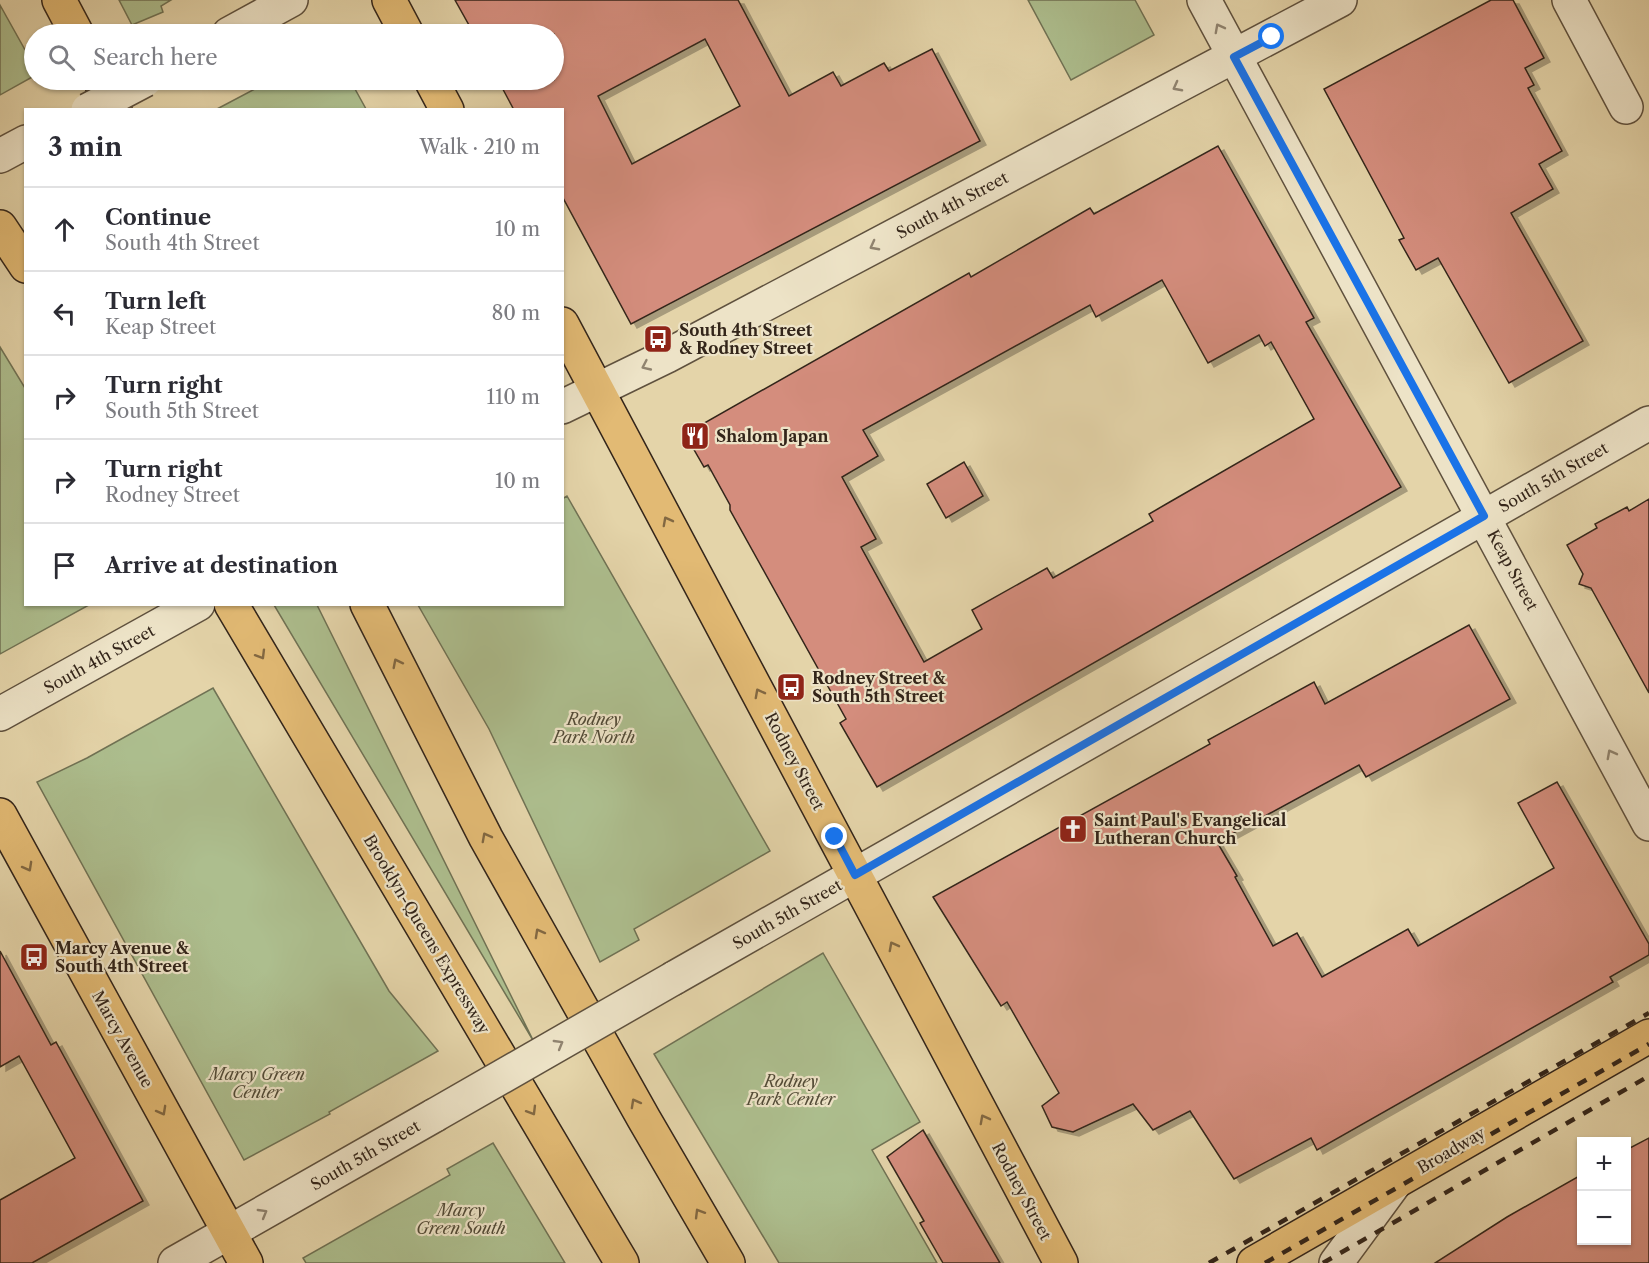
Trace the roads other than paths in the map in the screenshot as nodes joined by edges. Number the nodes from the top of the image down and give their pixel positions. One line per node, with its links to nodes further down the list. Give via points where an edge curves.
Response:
1 (59, 0): 7 (main road)
2 (291, 0): 8 (street)
3 (388, 0): 9 (main road)
4 (1204, 0): 10 (street, Keap Street, one-way to 4)
5 (1340, 0): 10 (street, South 4th Street)
6 (1569, 0): 14 (street)
7 (72, 24)
8 (247, 24)
9 (401, 24)
10 (1234, 57): 23 (street, South 4th Street, one-way to 23); 26 (street, Keap Street)
11 (105, 90): 16 (main road)
12 (126, 90): 15 (street, bridge)
13 (436, 90): 17 (main road)
14 (1626, 107)
15 (92, 108)
16 (114, 108)
17 (446, 108)
18 (24, 143): 19 (street)
19 (0, 156)
20 (0, 228): 21 (main road)
21 (24, 263)
22 (564, 328): 23 (main road, Rodney Street)
23 (598, 389): 24 (street, South 4th Street); 34 (main road, Rodney Street, one-way to 23)
24 (564, 406)
25 (1649, 423): 26 (street, South 5th Street)
26 (1484, 516): 31 (street, Keap Street, one-way to 26); 34 (street, South 5th Street)
27 (195, 606): 30 (street, South 4th Street)
28 (232, 606): 40 (main road, Brooklyn-Queens Expressway, one-way to 40)
29 (368, 606): 41 (main road, one-way to 29, via 486,838)
30 (0, 714)
31 (1640, 786): 33 (street, Keap Street)
32 (0, 815): 37 (main road, Marcy Avenue, one-way to 37)
33 (1649, 824)
34 (855, 875): 37 (street, South 5th Street, one-way to 34, bridge); 42 (main road, Rodney Street, one-way to 34)
35 (1649, 1036): 36 (main road, Broadway)
36 (1394, 1184): 43 (main road, Broadway); 44 (street)
37 (229, 1232): 38 (street, South 5th Street); 39 (main road, Marcy Avenue)
38 (175, 1263)
39 (246, 1263)
40 (622, 1263)
41 (729, 1263)
42 (1061, 1263)
43 (1254, 1263)
44 (1336, 1263)

